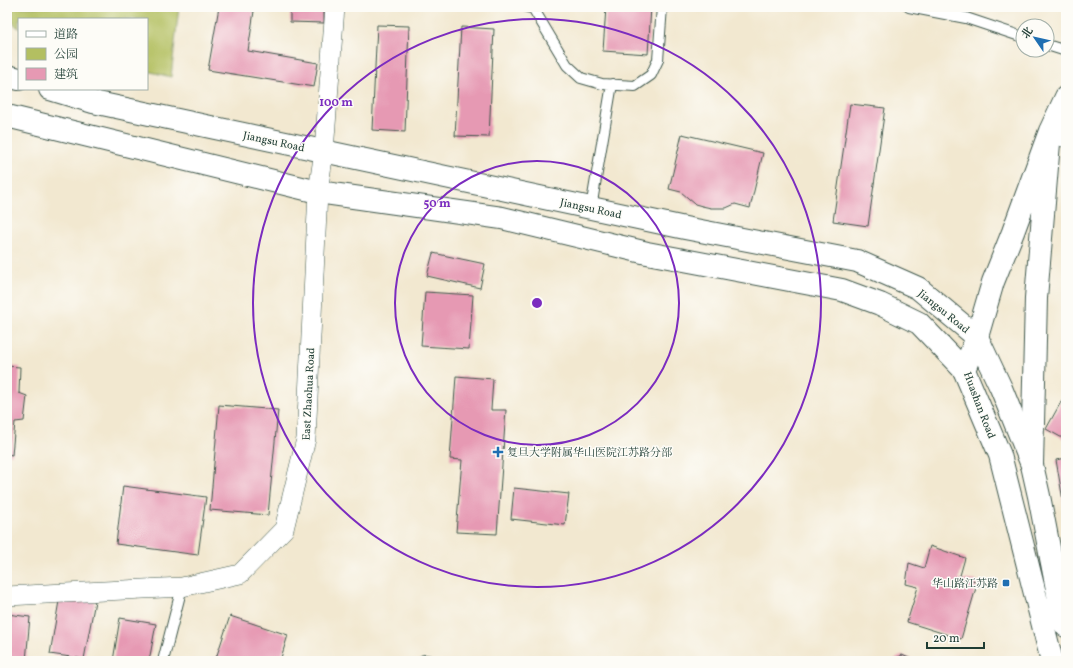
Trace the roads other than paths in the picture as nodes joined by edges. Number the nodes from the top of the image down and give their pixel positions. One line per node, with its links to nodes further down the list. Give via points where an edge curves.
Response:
1 (335, 7): 15 (street, East Zhaohua Road)
2 (527, 7): 10 (lane, via 533,8 567,65 581,78)
3 (662, 7): 10 (lane, via 658,60 651,75 635,86)
4 (913, 7): 5 (lane, via 966,18)
5 (1015, 34)
6 (1055, 48): 7 (lane)
7 (1066, 51)
8 (7, 76): 9 (main road)
9 (18, 79)
10 (612, 84): 17 (lane)
11 (53, 90): 15 (main road, Jiangsu Road, via 93,102)
12 (1066, 97): 14 (main road, Huashan Road)
13 (7, 116): 16 (main road)
14 (1058, 134): 18 (main road, Huashan Road, via 993,282); 20 (main road, Huashan Road, via 1036,298)
15 (324, 152): 16 (street, East Zhaohua Road); 17 (main road, Jiangsu Road)
16 (318, 192): 19 (main road, via 502,218 647,253 842,290 880,304 919,324); 21 (street, East Zhaohua Road, via 306,439 284,530 240,574)
17 (591, 208): 18 (main road, Jiangsu Road, via 857,262 918,288)
18 (977, 337): 19 (main road, Huashan Road); 20 (main road, Jiangsu Road)
19 (964, 370): 27 (main road, Huashan Road, via 1000,455)
20 (1032, 465): 23 (main road, Huashan Road)
21 (182, 587): 22 (street, East Zhaohua Road); 24 (lane)
22 (7, 596)
23 (1066, 626)
24 (163, 661)
25 (423, 661): 26 (lane)
26 (431, 661)
27 (1052, 661)

